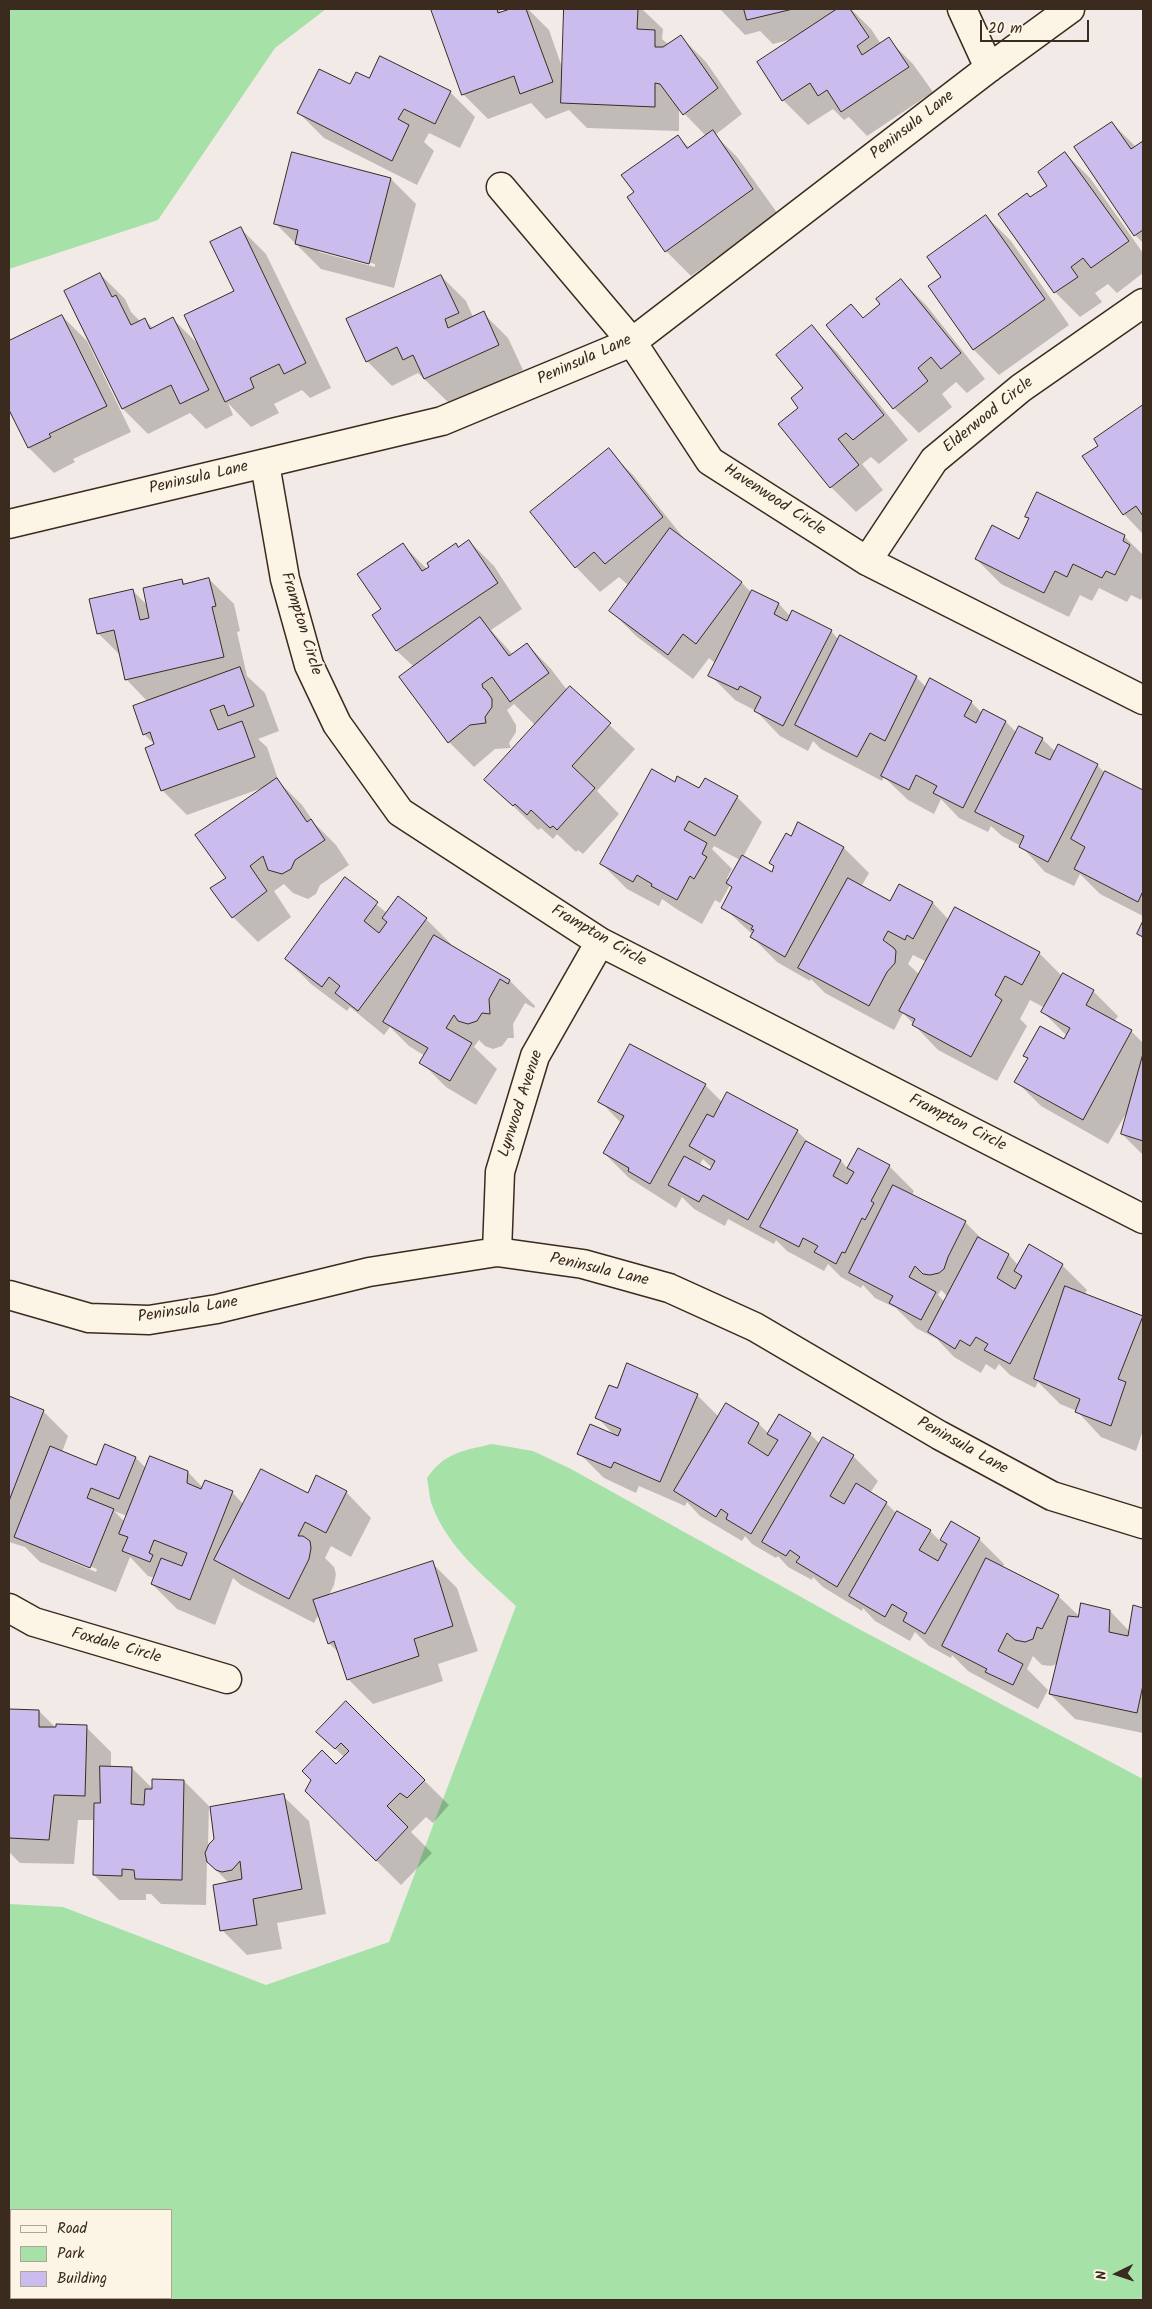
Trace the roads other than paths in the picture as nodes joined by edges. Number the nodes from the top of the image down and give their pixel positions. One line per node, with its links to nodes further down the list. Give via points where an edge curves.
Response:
1 (962, 9): 3 (street)
2 (1070, 9): 3 (street, Peninsula Lane)
3 (989, 68): 6 (street, Peninsula Lane)
4 (501, 187): 6 (street, Havenwood Circle)
5 (1143, 303): 9 (street, Elderwood Circle, via 1021,388 934,460)
6 (632, 342): 7 (street, Peninsula Lane, via 442,421); 9 (street, Havenwood Circle, via 710,461)
7 (265, 464): 8 (street, Peninsula Lane); 11 (street, Frampton Circle, via 287,588 309,665 337,724 400,812)
8 (9, 524)
9 (866, 561): 10 (street, Havenwood Circle)
10 (1143, 700)
11 (600, 942): 12 (street, Frampton Circle); 13 (street, Lynwood Avenue, via 535,1056 500,1172)
12 (1143, 1219)
13 (497, 1252): 14 (street, Peninsula Lane, via 369,1272 217,1309 149,1320 89,1318); 15 (street, Peninsula Lane, via 583,1264 669,1288 754,1327 938,1435 1052,1496)
14 (9, 1295)
15 (1143, 1524)
16 (9, 1608): 17 (street, Foxdale Circle, via 34,1622)
17 (227, 1679)

